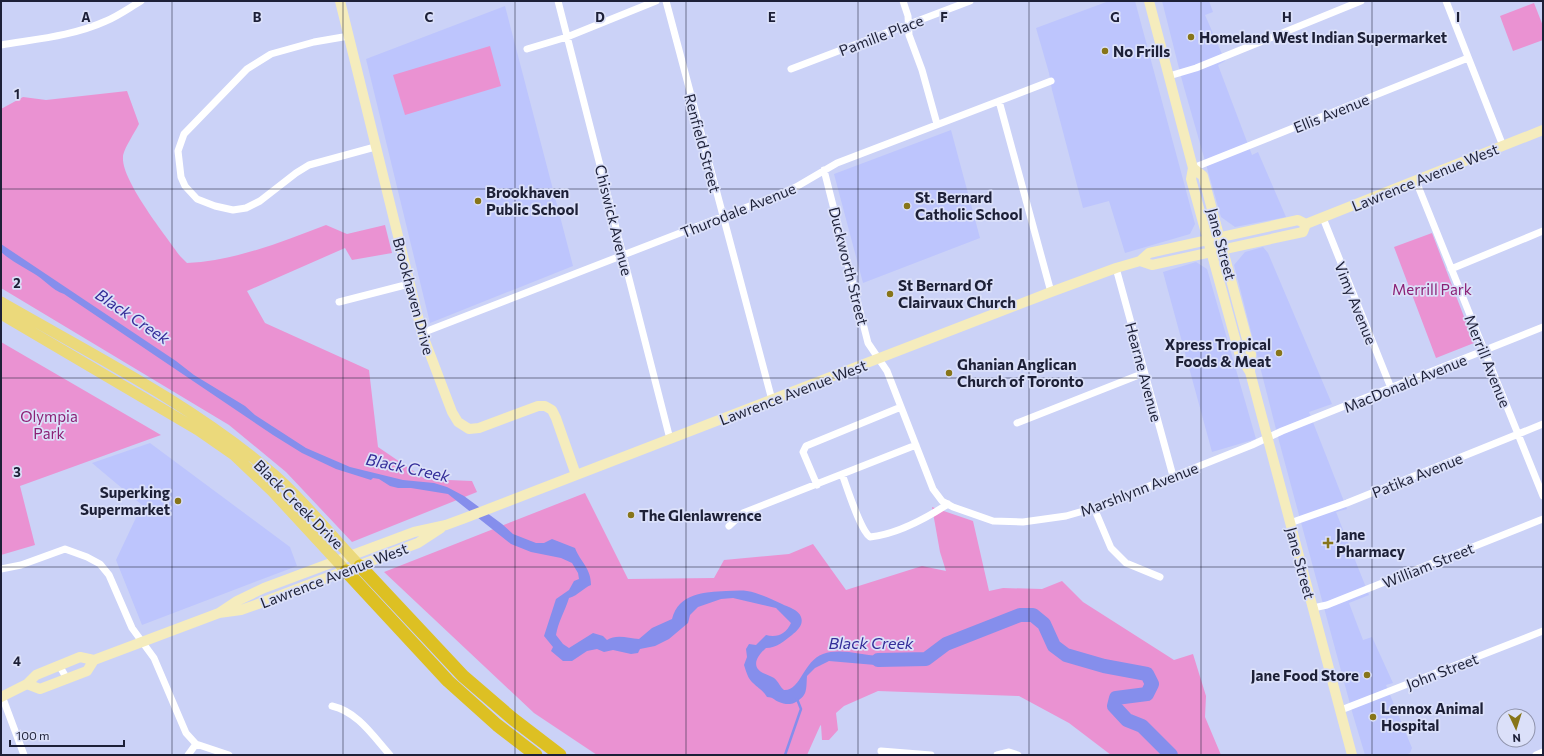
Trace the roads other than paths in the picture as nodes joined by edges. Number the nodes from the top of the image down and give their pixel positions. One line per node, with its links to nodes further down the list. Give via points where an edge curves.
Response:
1 (141, 1): 14 (street, via 91,27 61,36)
2 (340, 1): 12 (main road, Brookhaven Drive)
3 (558, 1): 13 (street, Chiswick Avenue)
4 (656, 1): 13 (street)
5 (666, 1): 28 (street, Renfield Street)
6 (903, 1): 11 (street)
7 (970, 1): 11 (street, Pamille Place)
8 (1149, 1): 18 (main road, Jane Street)
9 (1361, 1): 18 (street, via 1196,68)
10 (1446, 1): 16 (street)
11 (908, 25): 17 (street, Pamille Place); 21 (street)
12 (348, 36): 24 (main road, Brookhaven Drive); 24 (street, via 271,54 248,69 184,134 178,151 181,177 185,186 197,199 232,210 246,208 260,201 296,172 309,165)
13 (567, 37): 15 (street); 36 (street, Chiswick Avenue)
14 (1, 45)
15 (528, 49)
16 (1468, 58): 23 (street); 25 (street, Ellis Avenue)
17 (792, 69)
18 (1169, 76): 25 (main road, Jane Street)
19 (1052, 81): 20 (street, Thurodale Avenue)
20 (999, 101): 21 (street, Thurodale Avenue); 41 (street)
21 (937, 124): 26 (street, Thurodale Avenue)
22 (1543, 130): 23 (main road, Lawrence Avenue West)
23 (1504, 146): 27 (main road, Lawrence Avenue West)
24 (375, 147): 40 (main road, Brookhaven Drive)
25 (1193, 168): 32 (main road, Jane Street, via 1203,176); 33 (main road, Jane Street, via 1191,179)
26 (824, 170): 28 (street, Thurodale Avenue, via 796,188); 48 (street, Duckworth Street, via 868,343)
27 (1416, 181): 29 (main road, Lawrence Avenue West); 39 (street, Merrill Avenue)
28 (722, 216): 36 (street, Thurodale Avenue); 52 (street, Renfield Street)
29 (1323, 218): 30 (main road, Lawrence Avenue West); 51 (street, Vimy Avenue)
30 (1306, 224): 32 (main road, Lawrence Avenue West, via 1298,220); 34 (main road, Lawrence Avenue West, via 1303,232)
31 (1543, 231): 39 (street)
32 (1220, 237): 33 (main road, Lawrence Avenue West); 34 (main road, Jane Street)
33 (1206, 239): 35 (main road, Jane Street); 37 (main road, Lawrence Avenue West, via 1149,253)
34 (1223, 250): 35 (main road, Lawrence Avenue West); 49 (main road, Jane Street, via 1251,354)
35 (1210, 253): 37 (main road, Lawrence Avenue West, via 1152,266); 49 (main road, Jane Street, via 1240,356)
36 (623, 255): 46 (street, Thurodale Avenue); 58 (street, Chiswick Avenue)
37 (1140, 261): 38 (main road, Lawrence Avenue West)
38 (1116, 268): 41 (main road, Lawrence Avenue West); 50 (street, Hearne Avenue)
39 (1451, 269): 47 (street, Merrill Avenue)
40 (409, 284): 43 (street); 46 (main road, Brookhaven Drive)
41 (1051, 292): 48 (main road, Lawrence Avenue West)
42 (1, 302): 71 (main road, Black Creek Drive, via 164,396 229,438 274,474)
43 (339, 302)
44 (1, 314): 72 (main road, Black Creek Drive, via 198,430 234,456 272,491)
45 (1543, 327): 47 (street, MacDonald Avenue)
46 (422, 333): 61 (main road, Brookhaven Drive, via 452,412 462,426 469,429 479,428 530,408 545,406 552,410 556,418)
47 (1484, 351): 51 (street, MacDonald Avenue); 56 (street, Merrill Avenue)
48 (878, 359): 52 (main road, Lawrence Avenue West); 53 (street, Duckworth Street, via 886,371)
49 (1250, 372): 57 (main road, Jane Street)
50 (1144, 373): 54 (street); 62 (street, Hearne Avenue)
51 (1390, 388): 57 (street, MacDonald Avenue)
52 (772, 400): 58 (main road, Lawrence Avenue West)
53 (901, 407): 59 (street, Duckworth Street); 63 (street, via 806,446 803,452)
54 (1017, 423)
55 (1543, 424): 56 (street, Patika Avenue)
56 (1518, 434): 64 (street, Merrill Avenue); 68 (street, Patika Avenue, via 1348,503)
57 (1267, 438): 62 (street, Marshlynn Avenue); 68 (main road, Jane Street)
58 (670, 439): 61 (main road, Lawrence Avenue West)
59 (916, 445): 60 (street); 65 (street, Duckworth Street, via 933,490)
60 (842, 474): 63 (street); 65 (street, via 866,534 870,537 900,529)
61 (576, 475): 69 (main road, Lawrence Avenue West)
62 (1173, 476): 66 (street, Marshlynn Avenue)
63 (817, 485): 70 (street, via 742,513)
64 (1543, 496)
65 (948, 504): 66 (street, Marshlynn Avenue, via 977,516 1007,523 1066,516)
66 (1094, 508): 76 (street, via 1111,548 1126,563)
67 (1543, 519): 77 (street, William Street, via 1327,605)
68 (1290, 523): 77 (main road, Jane Street)
69 (446, 525): 71 (main road, Lawrence Avenue West, via 414,532); 73 (main road, Lawrence Avenue West, via 418,543)
70 (729, 526)
71 (350, 556): 72 (main road, Lawrence Avenue West); 73 (main road, Black Creek Drive)
72 (336, 561): 75 (main road, Black Creek Drive); 78 (main road, Lawrence Avenue West, via 264,588)
73 (360, 566): 75 (main road, Lawrence Avenue West); 97 (highway, Black Creek Drive, via 462,676)
74 (1, 569): 80 (street, via 21,565 65,549 87,556 100,564 109,575 132,628)
75 (346, 571): 78 (main road, Lawrence Avenue West, via 241,610); 96 (highway, Black Creek Drive, via 448,681)
76 (1160, 577)
77 (1313, 608): 87 (main road, Jane Street)
78 (219, 613): 80 (main road, Lawrence Avenue West)
79 (1543, 631): 87 (street, John Street)
80 (142, 641): 81 (main road, Lawrence Avenue West); 88 (street, via 154,658 186,734)
81 (94, 660): 82 (main road, Lawrence Avenue West, via 80,657); 83 (main road, Lawrence Avenue West, via 87,671)
82 (59, 665): 83 (street); 84 (main road, Lawrence Avenue West, via 36,675)
83 (67, 679): 84 (main road, Lawrence Avenue West, via 40,689)
84 (27, 684): 85 (main road, Lawrence Avenue West)
85 (2, 697): 92 (street)
86 (332, 706): 95 (street, via 355,717)
87 (1341, 710): 101 (main road, Jane Street)
88 (196, 744): 93 (street); 94 (street)
89 (881, 751): 91 (street)
90 (1543, 752): 102 (street)
91 (911, 754): 98 (street)
92 (24, 755)
93 (188, 755)
94 (229, 755)
95 (390, 755)
96 (536, 755)
97 (560, 755)
98 (931, 755)
99 (997, 755): 100 (street, via 1009,752)
100 (1018, 755)
101 (1352, 755)
102 (1536, 755)

